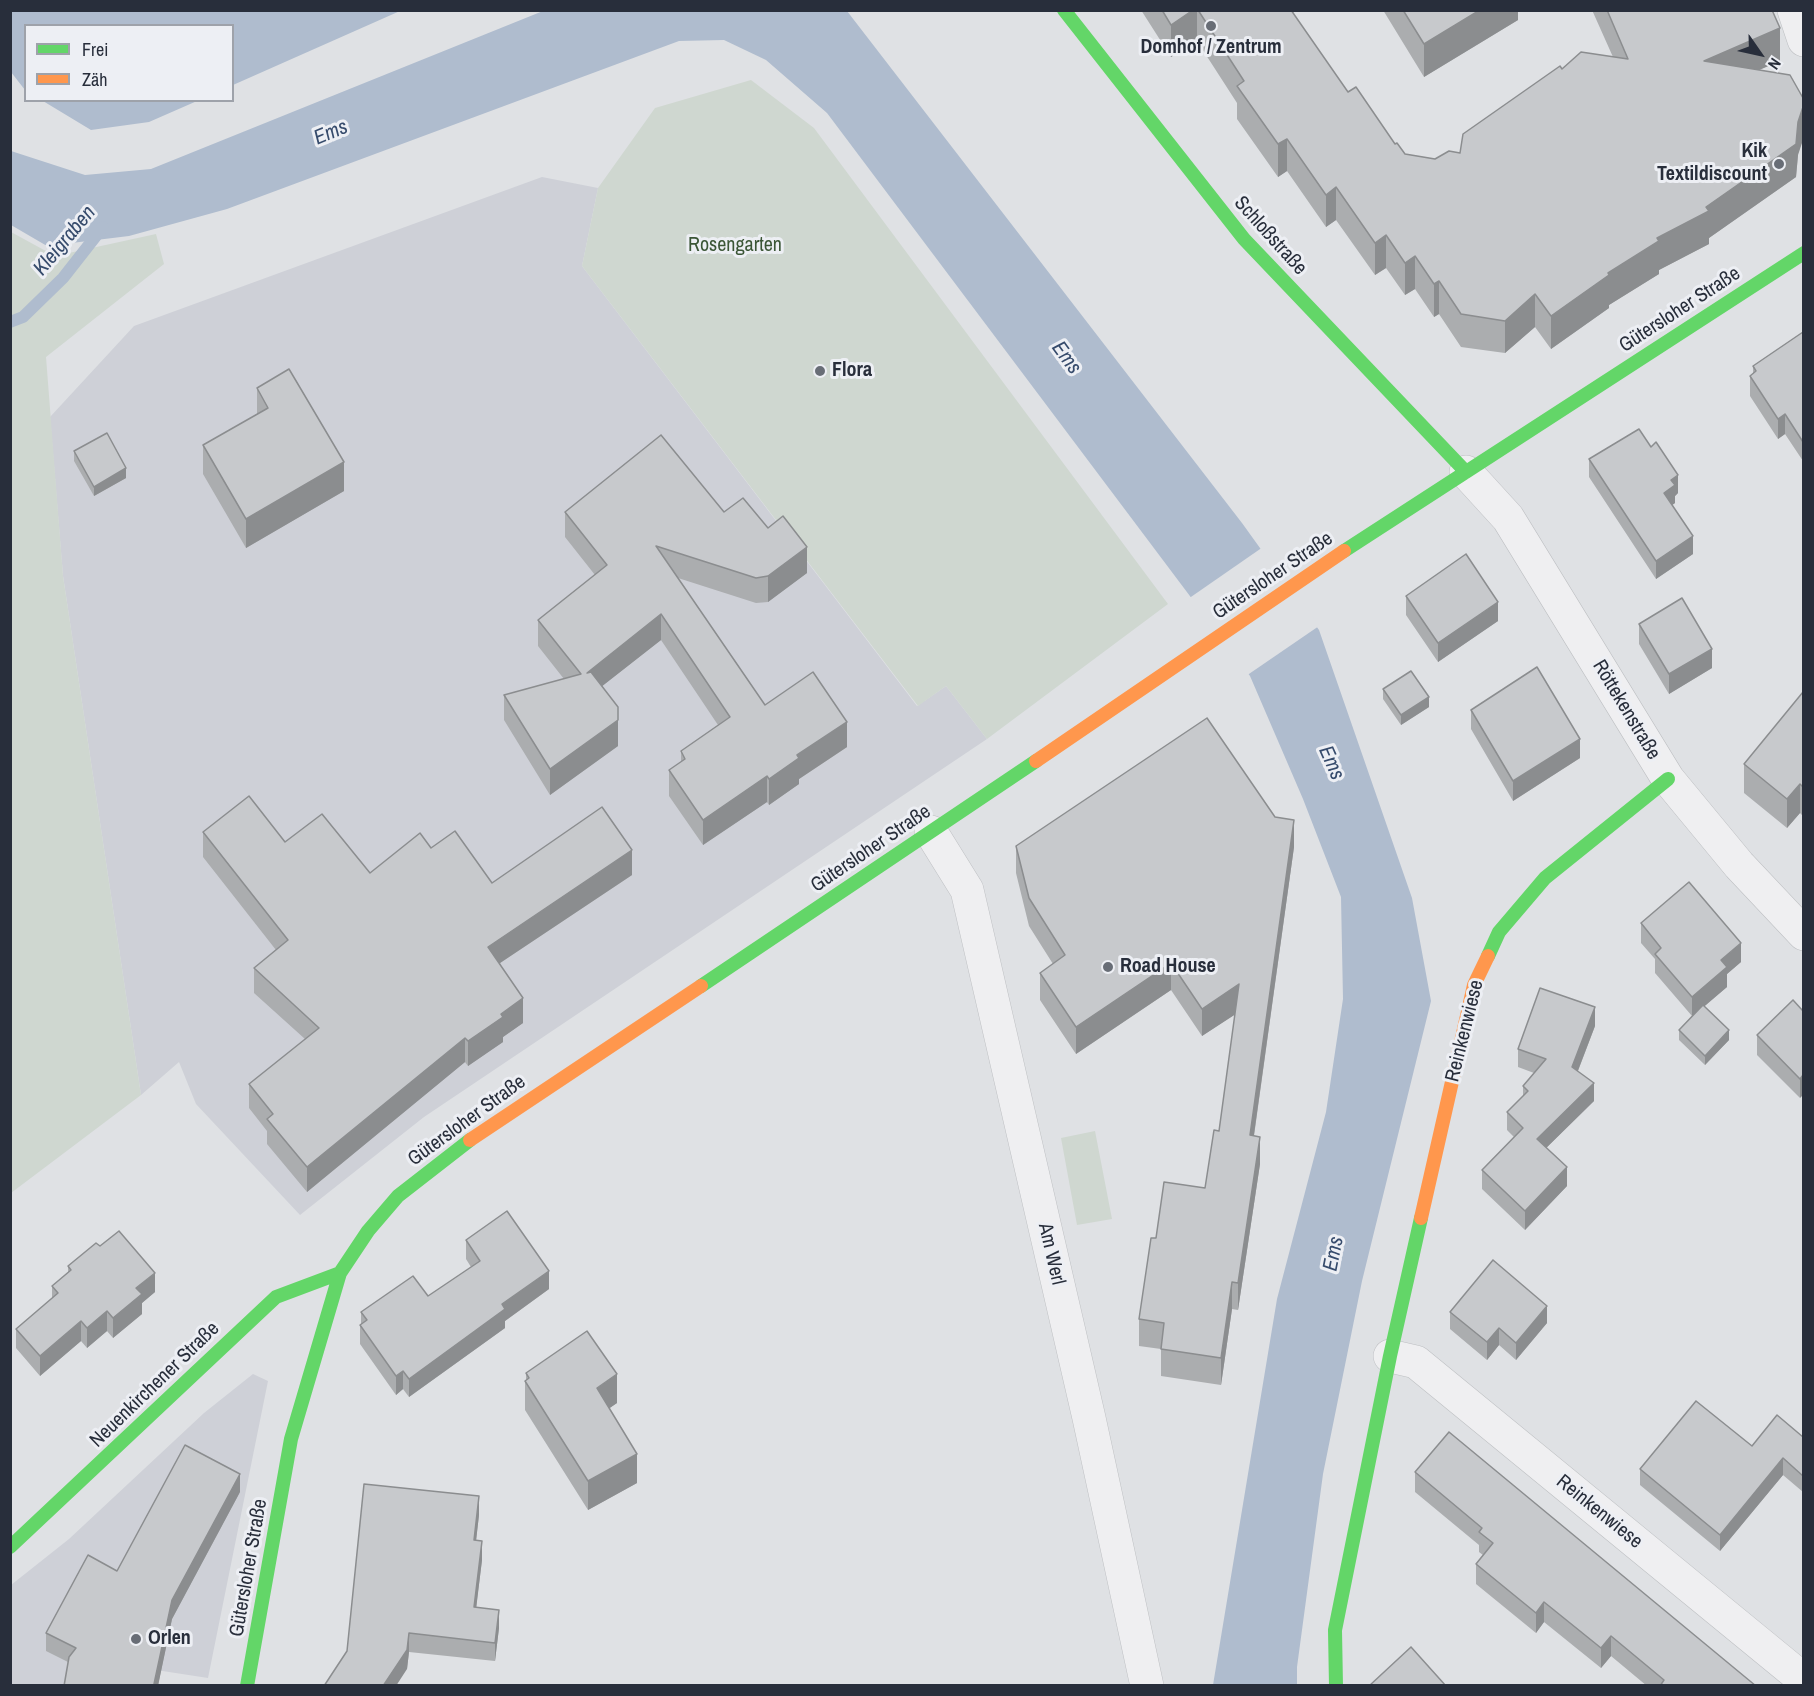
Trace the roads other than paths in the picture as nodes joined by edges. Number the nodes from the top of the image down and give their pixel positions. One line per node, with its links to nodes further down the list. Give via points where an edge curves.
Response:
1 (1064, 10): 5 (main road, Schloßstraße, via 1244,239)
2 (1794, 10): 3 (street)
3 (1803, 40)
4 (1803, 253): 5 (main road, Gütersloher Straße)
5 (1466, 472): 6 (street, Röttekenstraße, via 1508,518); 7 (main road, Gütersloher Straße)
6 (1668, 779): 8 (street, Röttekenstraße); 10 (main road, Reinkenwiese, via 1545,878 1499,932 1474,985)
7 (931, 832): 9 (main road, Gütersloher Straße, via 464,1144 398,1196 368,1231); 14 (street, Am Werl, via 967,890)
8 (1803, 934)
9 (340, 1274): 11 (main road, Neuenkirchener Straße, via 276,1297); 13 (main road, Gütersloher Straße, via 291,1439)
10 (1390, 1356): 12 (street, Reinkenwiese, via 1416,1362); 15 (main road, Reinkenwiese, via 1335,1630)
11 (10, 1547)
12 (1803, 1680)
13 (247, 1686)
14 (1147, 1686)
15 (1336, 1686)

